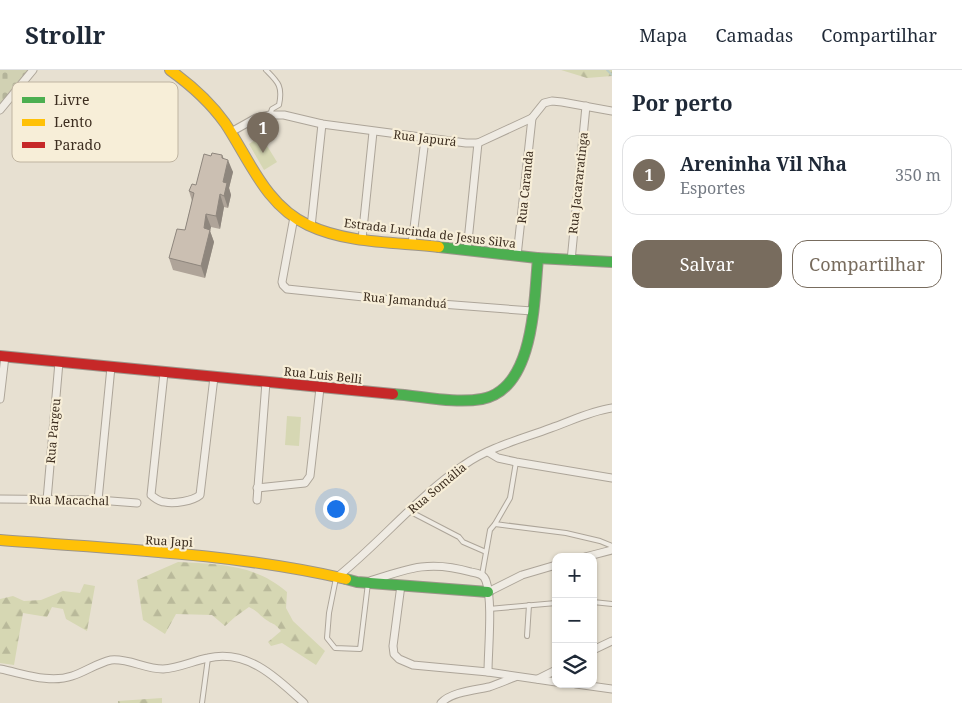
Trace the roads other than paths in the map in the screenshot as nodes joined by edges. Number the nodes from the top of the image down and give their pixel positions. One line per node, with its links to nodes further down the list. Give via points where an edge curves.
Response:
1 (33, 70): 4 (street)
2 (170, 70): 12 (street, Estrada Lucinda de Jesus Silva, via 201,93)
3 (266, 70): 9 (lane, via 280,84 279,104)
4 (23, 82)
5 (12, 95): 7 (street)
6 (586, 106): 8 (street, Rua Japurá); 10 (street, Rua Japurá, via 552,101 544,103); 23 (street, Rua Jacararatinga)
7 (0, 110)
8 (612, 111)
9 (270, 115): 11 (street, Rua Japurá); 12 (street, Rua Japurá, via 256,118)
10 (532, 118): 15 (street, Rua Japurá); 21 (street, Rua Caranda)
11 (322, 124): 13 (street, Rua Japurá); 17 (street)
12 (230, 132): 16 (street, Estrada Lucinda de Jesus Silva, via 265,188)
13 (373, 132): 14 (street, Rua Japurá); 18 (street)
14 (425, 139): 15 (street, Rua Japurá); 19 (street)
15 (478, 143): 20 (street)
16 (294, 217): 17 (street, Estrada Lucinda de Jesus Silva); 25 (street, Rua Jamanduá, via 282,282 287,289)
17 (311, 227): 18 (street, Estrada Lucinda de Jesus Silva)
18 (362, 239): 19 (street, Estrada Lucinda de Jesus Silva)
19 (412, 244): 20 (street, Estrada Lucinda de Jesus Silva)
20 (467, 251): 21 (street, Estrada Lucinda de Jesus Silva)
21 (517, 256): 22 (street, Estrada Lucinda de Jesus Silva)
22 (538, 258): 23 (street, Estrada Lucinda de Jesus Silva); 25 (street, Rua Luis Belli)
23 (571, 261): 24 (street, Estrada Lucinda de Jesus Silva)
24 (612, 262)
25 (532, 311): 32 (street, Rua Luis Belli, via 525,356 517,373 493,395 459,400)
26 (3, 359): 27 (street, Rua Luis Belli); 33 (street)
27 (59, 362): 28 (street, Rua Luis Belli); 40 (street, Rua Pargeu)
28 (111, 367): 29 (street, Rua Luis Belli); 41 (street)
29 (164, 373): 30 (street, Rua Luis Belli); 30 (street, via 151,495 166,503 197,498 202,490)
30 (214, 377): 31 (street, Rua Luis Belli)
31 (266, 382): 32 (street, Rua Luis Belli); 38 (street)
32 (320, 388): 38 (street, via 310,476 304,483)
33 (0, 399)
34 (612, 408): 35 (street, Rua Somália)
35 (488, 452): 36 (street); 44 (street, Rua Somália, via 464,464)
36 (516, 462): 37 (street); 45 (lane, via 510,498)
37 (612, 478)
38 (258, 488): 42 (street)
39 (0, 499): 40 (street, Rua Macachal)
40 (47, 500): 41 (street, Rua Macachal)
41 (98, 500): 43 (street, Rua Macachal)
42 (256, 500)
43 (137, 503)
44 (409, 511): 48 (lane); 52 (street, Rua Somália)
45 (495, 524): 47 (lane, via 580,535 600,540); 48 (lane, via 490,530)
46 (0, 540): 52 (street, Rua Japi, via 240,559)
47 (612, 548): 49 (street)
48 (486, 552): 51 (lane)
49 (597, 553)
50 (552, 566): 55 (street, via 522,574)
51 (482, 575): 53 (street, via 456,567 419,566); 55 (street)
52 (336, 578): 53 (street, Rua Japi); 53 (lane, via 327,632 327,638 335,648 360,648)
53 (368, 582): 54 (street, Rua Japi)
54 (400, 584): 55 (street, Rua Japi); 66 (street, via 394,654 413,665)
55 (488, 592): 60 (street)
56 (597, 602): 58 (lane)
57 (552, 604): 59 (lane)
58 (612, 604)
59 (529, 605): 60 (lane); 61 (lane)
60 (489, 609): 66 (street)
61 (527, 636)
62 (612, 641): 63 (street)
63 (597, 648)
64 (208, 658): 65 (street, via 162,669 112,660 64,678 41,678); 73 (lane); 74 (street, via 246,660 280,680)
65 (0, 669)
66 (488, 672): 68 (street)
67 (552, 672): 69 (street)
68 (516, 677): 69 (street); 75 (street, via 452,696)
69 (538, 679): 70 (street)
70 (552, 681)
71 (597, 687): 72 (street)
72 (612, 689)
73 (202, 703)
74 (304, 703)
75 (441, 703)

